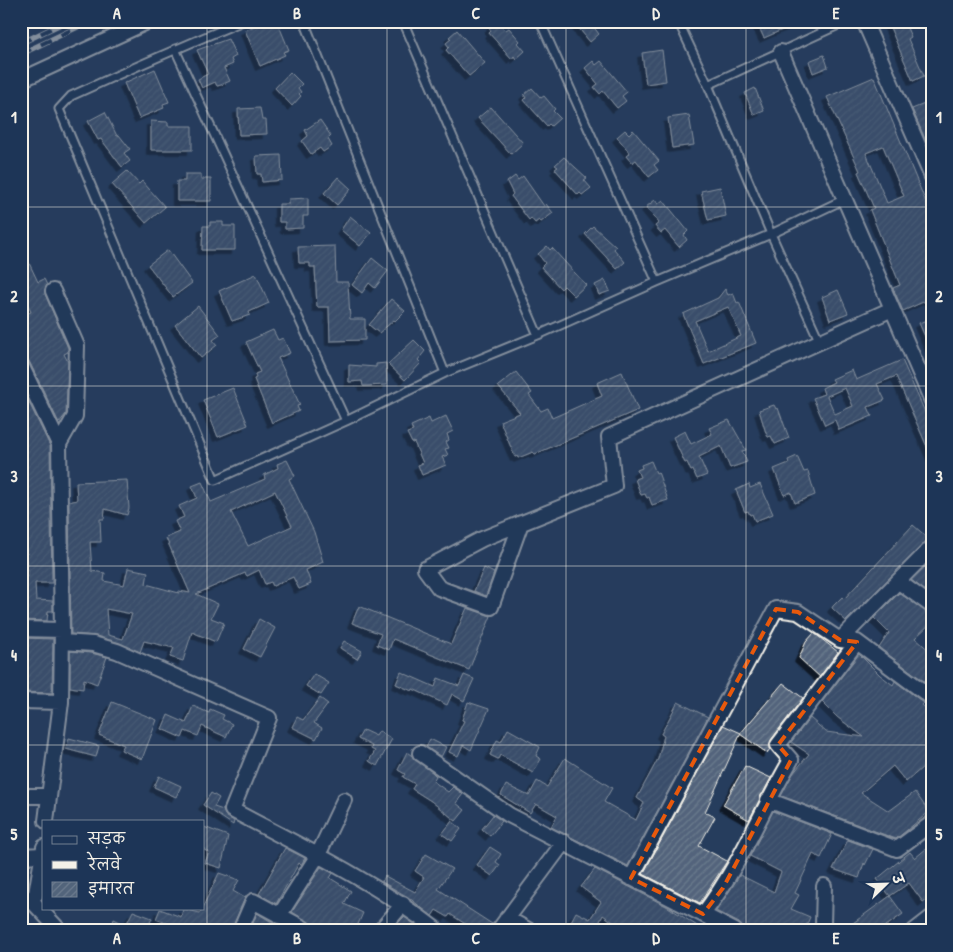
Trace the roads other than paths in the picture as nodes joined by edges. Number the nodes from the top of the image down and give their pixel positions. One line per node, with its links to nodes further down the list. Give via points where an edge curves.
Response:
1 (149, 21): 11 (street)
2 (243, 21): 9 (lane, via 203,40)
3 (304, 21): 22 (lane)
4 (402, 21): 19 (lane)
5 (540, 21): 16 (lane)
6 (678, 21): 12 (lane)
7 (847, 21): 10 (lane)
8 (864, 21): 13 (street)
9 (176, 48): 24 (lane); 24 (lane, via 71,96 59,109 215,480)
10 (781, 52): 12 (lane); 14 (street)
11 (21, 80)
12 (708, 85): 15 (lane)
13 (932, 177)
14 (845, 199): 15 (lane); 18 (street)
15 (771, 234): 16 (lane); 20 (lane)
16 (656, 282): 19 (lane)
17 (53, 291): 25 (street, via 77,346 75,416)
18 (892, 310): 20 (street); 23 (street)
19 (538, 335): 22 (lane)
20 (820, 342): 26 (street, via 609,437 614,486)
21 (21, 365): 25 (street)
22 (445, 373): 24 (lane)
23 (932, 400)
24 (346, 421)
25 (59, 444): 31 (street)
26 (521, 524): 26 (street, via 482,539 425,569 439,588 491,607)
27 (932, 547): 28 (street)
28 (899, 582): 29 (street); 32 (street)
29 (932, 606)
30 (21, 629): 31 (street)
31 (62, 636): 36 (street); 46 (street, via 117,651 269,718 232,810)
32 (840, 640): 33 (street); 49 (street, via 798,612 776,609)
33 (857, 642): 34 (street); 41 (street, via 778,745 791,760)
34 (932, 698)
35 (21, 702): 36 (street)
36 (61, 702): 39 (street)
37 (420, 753): 44 (street, via 509,815)
38 (21, 796): 39 (street)
39 (47, 796): 42 (street)
40 (344, 800): 46 (street)
41 (768, 800): 43 (street, via 897,849); 53 (street, via 724,888)
42 (46, 820)
43 (932, 823)
44 (564, 842): 49 (street); 56 (street)
45 (42, 851): 47 (street)
46 (318, 855): 52 (street); 54 (street)
47 (21, 856)
48 (42, 857): 51 (street, via 36,894)
49 (631, 878): 53 (street)
50 (824, 886): 65 (street)
51 (26, 902): 58 (street)
52 (403, 904): 60 (street); 61 (street)
53 (703, 914): 64 (street)
54 (280, 916): 57 (street); 59 (street, via 253,901)
55 (932, 917): 66 (street)
56 (507, 918): 62 (street); 63 (street)
57 (303, 928)
58 (60, 931)
59 (240, 931)
60 (380, 931)
61 (438, 931)
62 (498, 931)
63 (530, 931)
64 (735, 931)
65 (825, 931)
66 (914, 931)

